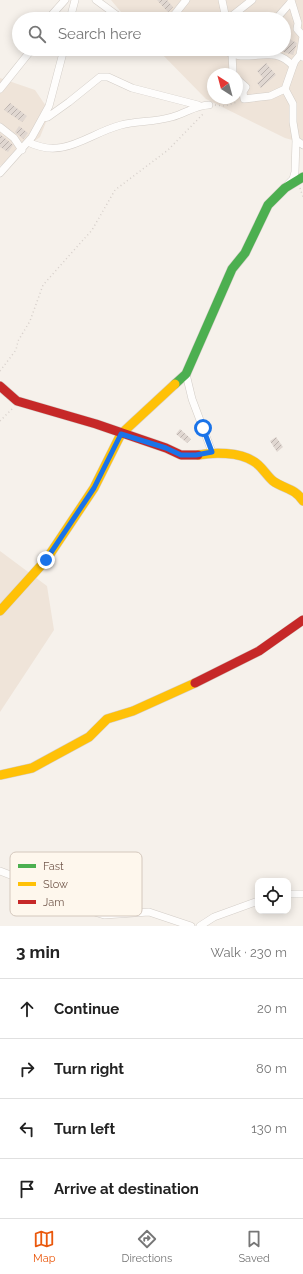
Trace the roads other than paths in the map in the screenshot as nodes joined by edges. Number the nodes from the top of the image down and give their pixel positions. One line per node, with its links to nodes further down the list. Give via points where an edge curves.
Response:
1 (65, 0): 8 (street)
2 (96, 0): 10 (street)
3 (186, 0): 11 (street)
4 (222, 0): 12 (street)
5 (252, 0): 13 (street)
6 (291, 1): 14 (street); 19 (street, via 298,23 296,29 303,36)
7 (74, 2): 9 (street)
8 (54, 12)
9 (72, 12)
10 (112, 12)
11 (177, 12)
12 (225, 12)
13 (236, 12)
14 (282, 12)
15 (27, 56): 22 (street)
16 (62, 56): 27 (street, via 54,92)
17 (232, 56): 21 (street)
18 (281, 56): 20 (street)
19 (302, 56): 20 (street, via 295,61)
20 (294, 66): 23 (street)
21 (233, 68)
22 (0, 89)
23 (285, 89): 24 (street, via 270,96 244,99); 29 (street, via 294,104)
24 (243, 92)
25 (198, 105): 26 (street); 27 (street, via 132,88 108,76 100,77 63,107); 30 (street, via 188,112 149,122 121,125 89,139 51,150 39,148)
26 (210, 105)
27 (43, 118): 30 (street)
28 (0, 127): 32 (street, via 14,138)
29 (296, 140): 31 (street); 35 (street, via 295,172)
30 (28, 142): 32 (street)
31 (303, 145)
32 (22, 150): 33 (street)
33 (0, 173)
34 (303, 177): 35 (street)
35 (285, 188): 36 (street, via 268,205 244,253 232,269)
36 (186, 374): 38 (street); 39 (street, via 192,399)
37 (0, 386): 38 (street, via 17,401)
38 (121, 434): 39 (street, via 181,455); 41 (street, via 94,488 46,560)
39 (212, 452): 40 (street, via 254,461 273,481 298,493)
40 (303, 501)
41 (0, 611)
42 (303, 620): 43 (street, via 259,651 228,668 133,711 107,719 89,737 32,768)
43 (0, 776)
44 (0, 871): 45 (street)
45 (10, 875)
46 (291, 894): 47 (street)
47 (303, 894)
48 (255, 902): 51 (street, via 214,917)
49 (142, 912): 50 (street)
50 (191, 926)
51 (200, 926)

